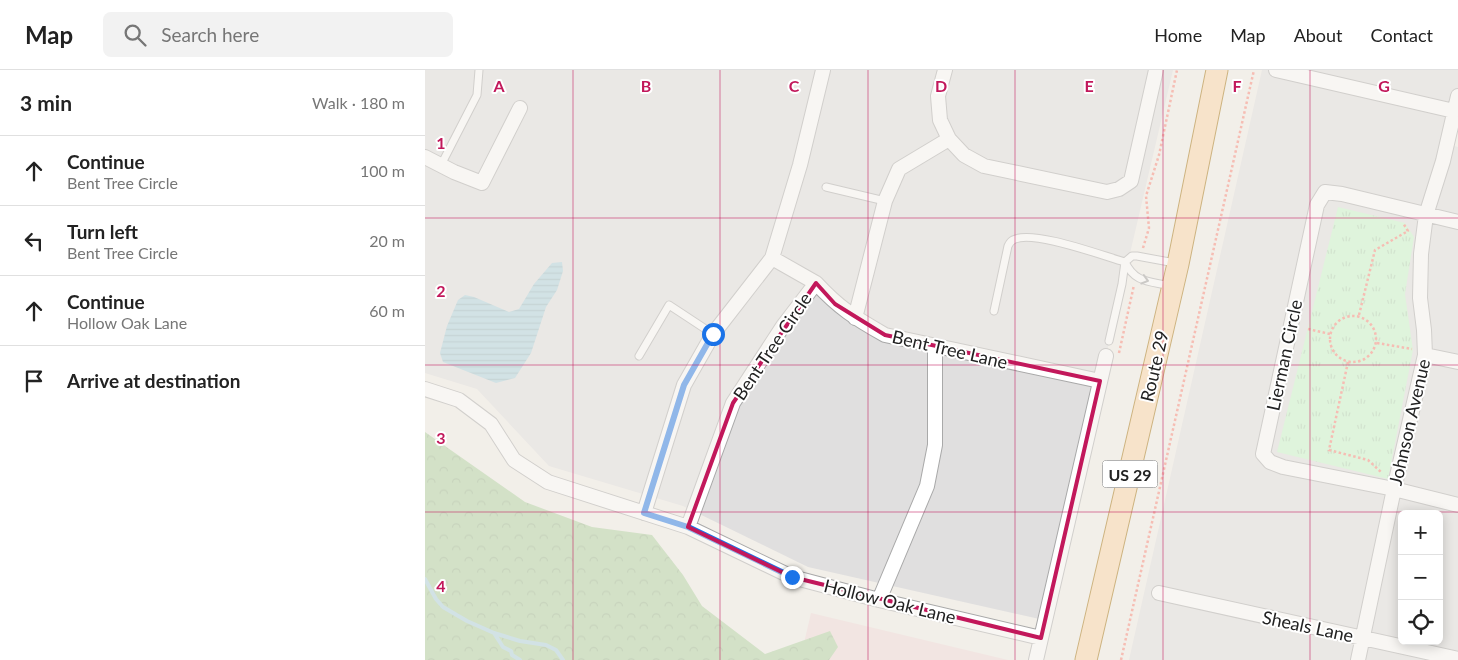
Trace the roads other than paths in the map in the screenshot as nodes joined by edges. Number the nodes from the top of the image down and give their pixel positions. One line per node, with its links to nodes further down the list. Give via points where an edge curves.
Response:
1 (479, 70): 12 (lane, via 477,95)
2 (823, 70): 17 (street, via 800,165)
3 (945, 70): 10 (street, via 938,96 940,120)
4 (1156, 70): 10 (street, via 1131,182 1119,189 1107,192 984,166 964,155)
5 (1217, 70): 19 (main road, Route 29 / US 29)
6 (1277, 70): 9 (street)
7 (1458, 96): 9 (street, Johnson Avenue)
8 (520, 108): 12 (street, via 482,183)
9 (1454, 112): 15 (street, Johnson Avenue)
10 (949, 138): 14 (street, via 899,169)
11 (425, 157): 12 (street)
12 (441, 165)
13 (826, 187): 14 (lane)
14 (885, 201): 23 (street)
15 (1426, 215): 16 (street, Lierman Circle); 27 (street, Johnson Avenue, via 1420,298 1424,330); 33 (street, Lierman Circle, via 1325,192 1317,205 1263,454 1270,462 1283,467)
16 (1458, 222)
17 (772, 258): 20 (street, Bent Tree Circle); 24 (street)
18 (1125, 262): 19 (lane, via 1132,256 1146,256); 21 (lane, one-way to 21, via 1135,277); 22 (lane, via 1094,251 1043,240 1023,237 1013,240 1004,255); 25 (lane)
19 (1177, 264): 21 (main road, Route 29 / US 29)
20 (816, 283): 23 (street, Bent Tree Lane, via 835,304); 36 (street, Bent Tree Circle, via 783,326 733,403)
21 (1172, 287): 43 (main road, Route 29 / US 29)
22 (994, 311)
23 (855, 318): 26 (street, Bent Tree Lane, via 885,335)
24 (713, 334): 28 (lane, via 669,305); 35 (street, via 684,385)
25 (1109, 341)
26 (935, 346): 31 (street, Bent Tree Lane); 38 (street, via 935,445 927,486)
27 (1419, 352): 30 (street); 33 (street, Johnson Avenue)
28 (639, 356)
29 (1106, 356): 31 (street)
30 (1458, 362)
31 (1100, 381): 39 (street)
32 (425, 389): 35 (street, via 459,400 491,424 514,460 548,482)
33 (1394, 485): 34 (street, Lierman Circle); 40 (street, Johnson Avenue)
34 (1458, 505)
35 (644, 513): 36 (street)
36 (688, 527): 38 (street, Hollow Oak Lane, via 792,577)
37 (1159, 593): 40 (street, Sheals Lane)
38 (879, 600): 39 (street, Hollow Oak Lane)
39 (1041, 638): 42 (street)
40 (1363, 638): 41 (street, Sheals Lane); 44 (street, Johnson Avenue)
41 (1458, 659)
42 (1036, 660)
43 (1086, 660)
44 (1358, 660)

